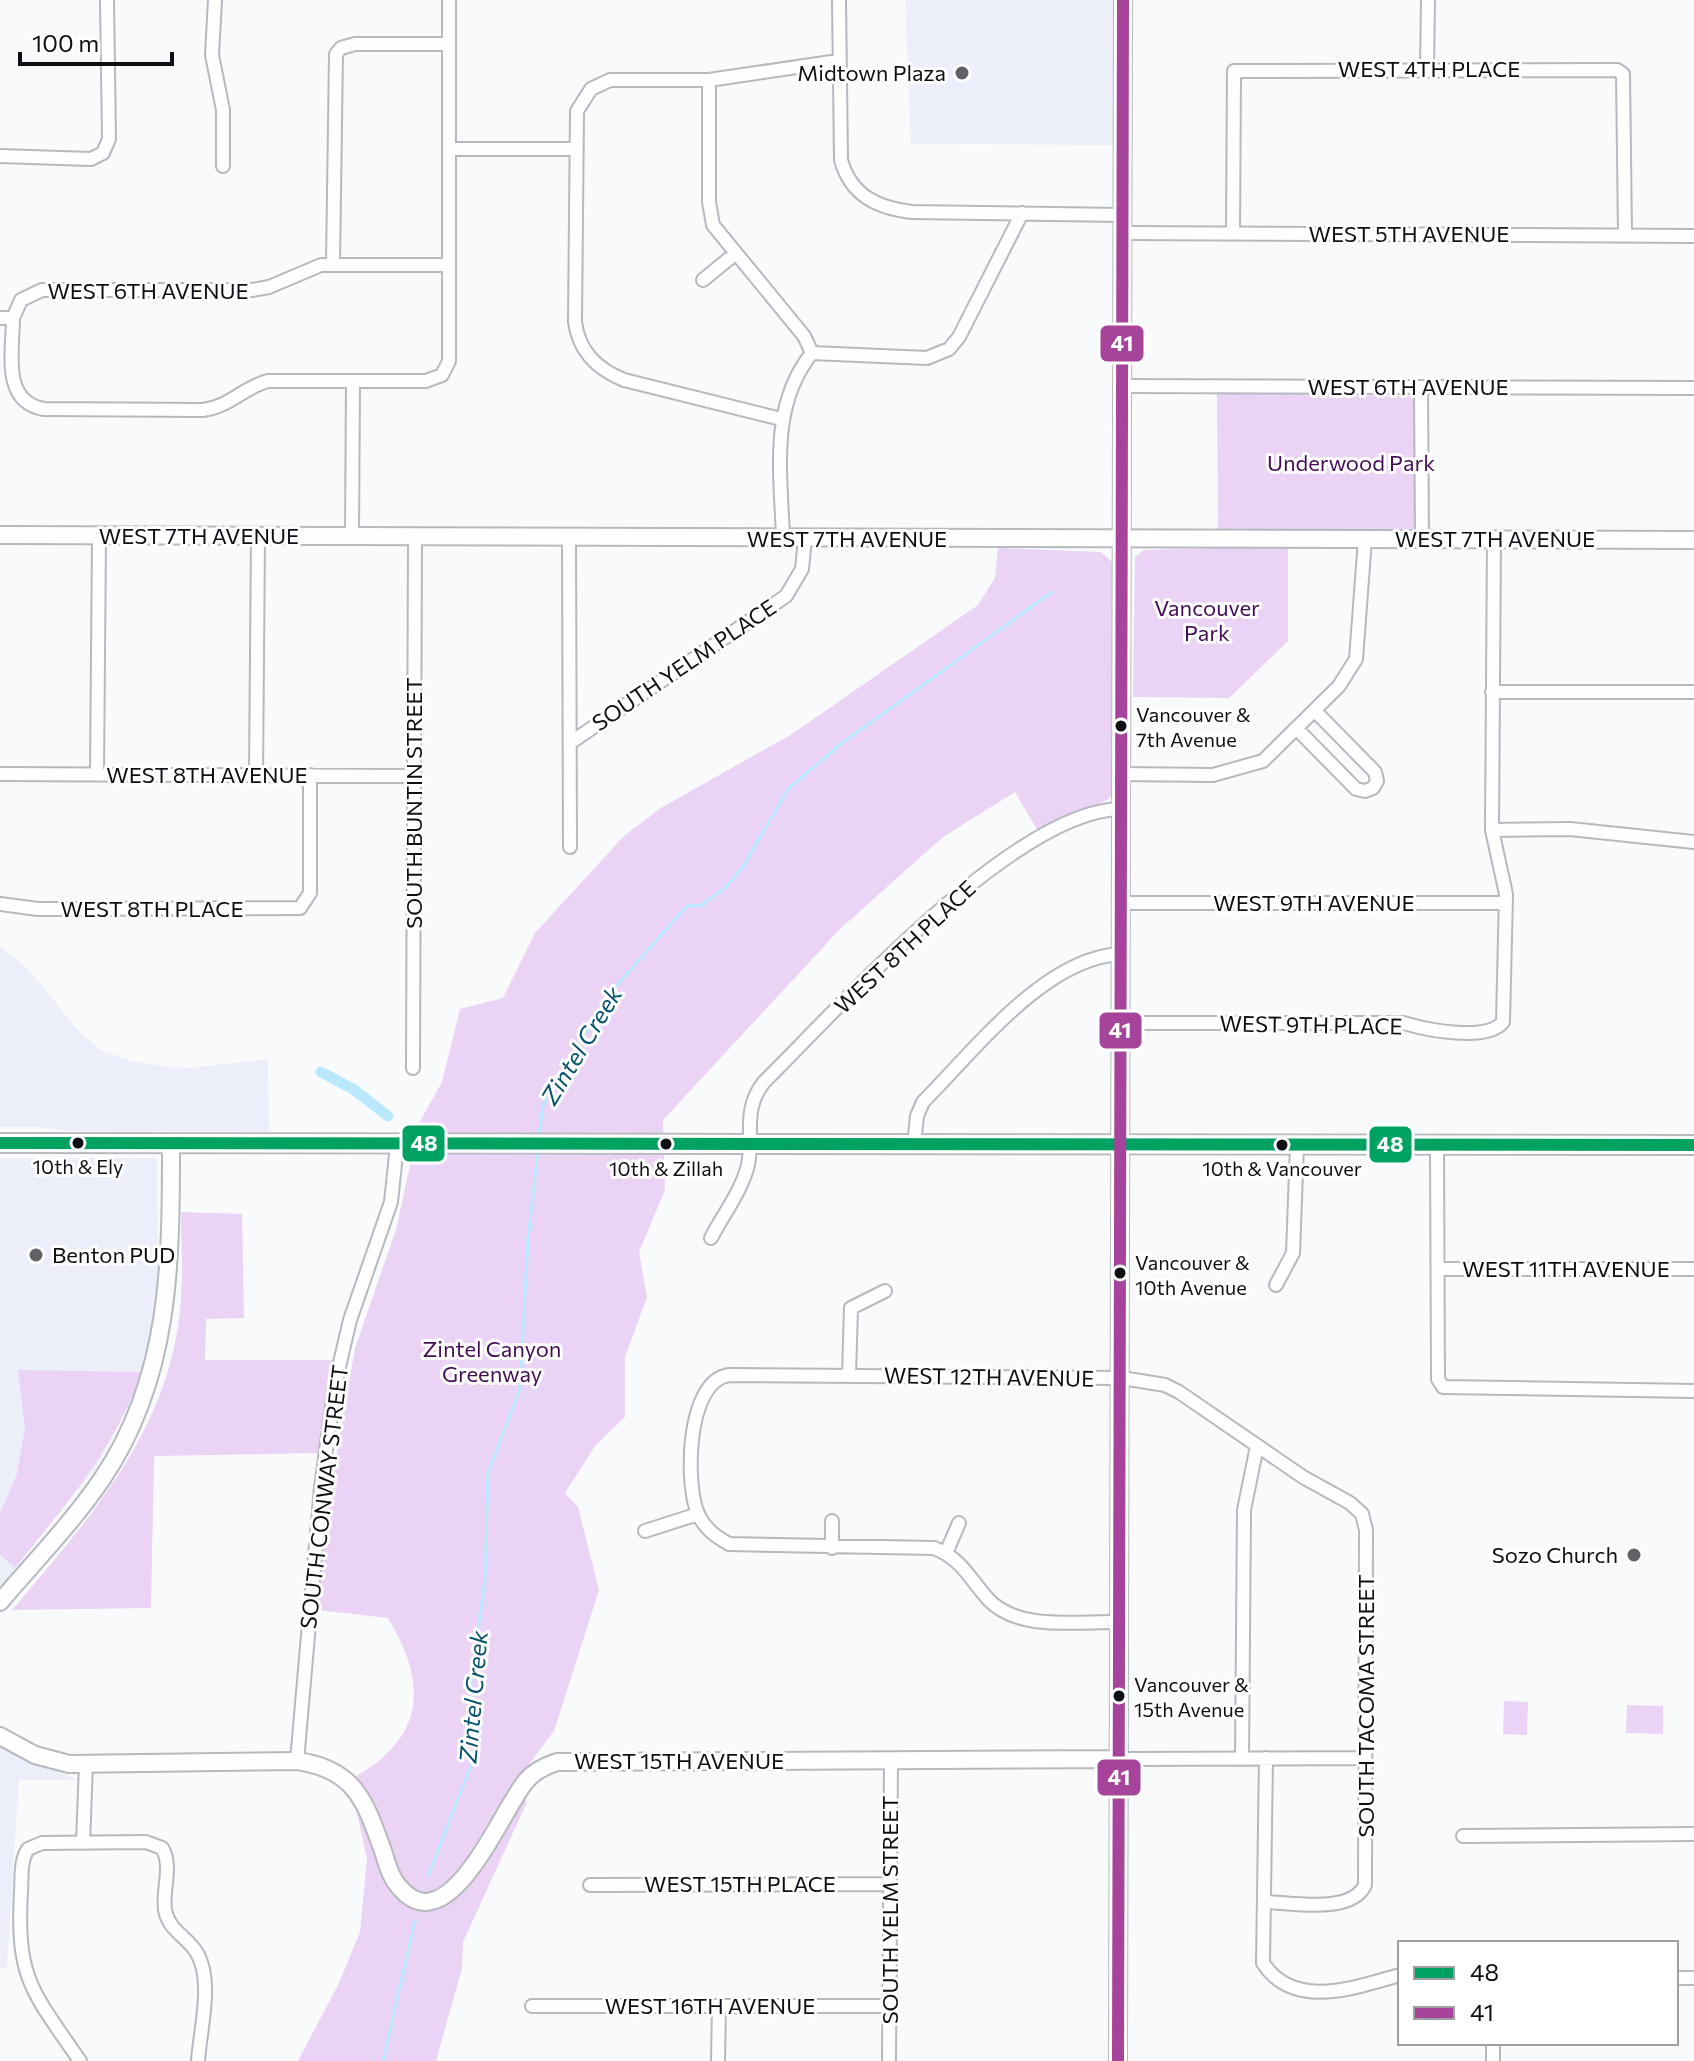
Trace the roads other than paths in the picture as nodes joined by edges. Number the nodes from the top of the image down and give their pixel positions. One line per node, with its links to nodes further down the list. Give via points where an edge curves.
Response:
1 (107, 0): 13 (street, via 109,139 103,153 91,159)
2 (215, 0): 14 (street, via 212,55 223,110)
3 (449, 0): 7 (street)
4 (839, 0): 8 (street)
5 (1123, 0): 16 (street)
6 (1428, 0): 9 (street)
7 (449, 44): 11 (street); 22 (street, via 355,44 341,48 334,61)
8 (838, 61): 10 (street); 15 (street, via 841,160 850,182 866,199 912,212)
9 (1427, 69): 18 (street, WEST 4TH PLACE, via 1234,71); 19 (street, WEST 4TH PLACE, via 1623,74)
10 (709, 80): 12 (street, via 623,79 591,89 577,111); 21 (street, via 710,215)
11 (449, 149): 12 (street); 23 (street)
12 (575, 149): 31 (street, via 575,322 592,361 624,380)
13 (0, 156)
14 (223, 166)
15 (1022, 213): 16 (street); 26 (street, via 949,349 914,358)
16 (1123, 215): 17 (street)
17 (1123, 233): 18 (street, WEST 5TH AVENUE); 28 (street)
18 (1233, 233): 19 (street, WEST 5TH AVENUE)
19 (1625, 235): 20 (street, WEST 5TH AVENUE)
20 (1694, 236)
21 (736, 253): 24 (street); 26 (street)
22 (333, 264): 23 (street, WEST 6TH AVENUE); 25 (street, WEST 6TH AVENUE, via 311,266 261,290 42,290 21,300)
23 (448, 265): 27 (street, via 449,361 442,375 426,381)
24 (703, 280)
25 (6, 318): 27 (street, via 12,382 24,401 37,408 203,410 225,405 268,381)
26 (812, 353): 31 (street, via 798,373)
27 (353, 381): 35 (street)
28 (1123, 386): 29 (street, WEST 6TH AVENUE); 40 (street)
29 (1421, 387): 30 (street, WEST 6TH AVENUE); 42 (street)
30 (1694, 388)
31 (781, 419): 38 (street)
32 (0, 535): 33 (street, WEST 7TH AVENUE)
33 (99, 536): 34 (street, WEST 7TH AVENUE); 51 (street)
34 (258, 536): 35 (street, WEST 7TH AVENUE); 53 (street)
35 (352, 537): 36 (street, WEST 7TH AVENUE)
36 (415, 537): 37 (street, WEST 7TH AVENUE); 55 (street, SOUTH BUNTIN STREET)
37 (569, 538): 38 (street, WEST 7TH AVENUE); 49 (street)
38 (783, 538): 39 (street, WEST 7TH AVENUE)
39 (805, 538): 40 (street, WEST 7TH AVENUE); 49 (street, SOUTH YELM PLACE, via 802,569 786,596)
40 (1123, 538): 41 (street, WEST 7TH AVENUE); 52 (street)
41 (1365, 539): 42 (street, WEST 7TH AVENUE); 47 (street, via 1356,659)
42 (1422, 539): 43 (street, WEST 7TH AVENUE)
43 (1494, 539): 44 (street, WEST 7TH AVENUE); 45 (street)
44 (1694, 540)
45 (1492, 692): 46 (street); 57 (street)
46 (1694, 692)
47 (1315, 711): 48 (street); 48 (street, via 1375,772 1373,788 1356,789)
48 (1296, 728): 52 (street, via 1263,761 1242,769 1213,775)
49 (570, 743): 59 (street)
50 (0, 774): 51 (street, WEST 8TH AVENUE)
51 (97, 774): 53 (street, WEST 8TH AVENUE)
52 (1121, 774): 56 (street)
53 (256, 775): 54 (street, WEST 8TH AVENUE)
54 (310, 775): 55 (street, WEST 8TH AVENUE); 62 (street, WEST 8TH PLACE, via 310,893 304,906 38,909)
55 (414, 776): 65 (street, SOUTH BUNTIN STREET)
56 (1121, 809): 60 (street); 69 (street, WEST 8TH PLACE, via 1098,811 1038,840 942,907 764,1082 750,1106)
57 (1492, 830): 58 (street, via 1570,829); 61 (street)
58 (1694, 842)
59 (570, 847)
60 (1121, 903): 61 (street, WEST 9TH AVENUE); 63 (street)
61 (1506, 903): 64 (street, WEST 9TH PLACE, via 1505,1016 1499,1027 1487,1032 1430,1031 1404,1023)
62 (0, 904)
63 (1121, 954): 64 (street); 70 (street, via 1082,960 1023,1003 923,1102)
64 (1122, 1023): 71 (street)
65 (413, 1068)
66 (0, 1143): 67 (main road)
67 (171, 1144): 68 (main road); 91 (street, via 167,1295 148,1389 102,1479)
68 (397, 1145): 69 (main road); 99 (street, SOUTH CONWAY STREET, via 391,1202 350,1320 335,1384)
69 (748, 1145): 70 (main road); 75 (street, WEST 8TH PLACE, via 744,1175)
70 (914, 1145): 71 (main road)
71 (1122, 1145): 72 (main road); 81 (street)
72 (1297, 1145): 73 (main road); 78 (street, via 1293,1253)
73 (1437, 1145): 74 (main road); 76 (street)
74 (1694, 1145)
75 (711, 1238)
76 (1439, 1269): 77 (street, WEST 11TH AVENUE); 82 (street, via 1438,1379 1443,1387)
77 (1694, 1269)
78 (1276, 1285)
79 (885, 1291): 80 (street, via 851,1308)
80 (849, 1375): 81 (street, WEST 12TH AVENUE); 84 (street, WEST 12TH AVENUE, via 721,1376 703,1392 694,1415)
81 (1122, 1378): 83 (street, WEST 12TH AVENUE, via 1171,1388); 92 (street)
82 (1694, 1391)
83 (1257, 1446): 85 (street, WEST 12TH AVENUE); 97 (street, via 1245,1497)
84 (698, 1514): 88 (street); 89 (street, via 707,1529 729,1544)
85 (1362, 1514): 95 (street, SOUTH TACOMA STREET)
86 (832, 1521): 89 (street)
87 (959, 1523): 90 (street)
88 (645, 1531)
89 (832, 1548): 90 (street, via 919,1546)
90 (946, 1553): 92 (street, via 986,1597 1011,1615)
91 (0, 1602)
92 (1120, 1622): 96 (street)
93 (0, 1736): 100 (street, WEST 15TH AVENUE, via 35,1755)
94 (1266, 1758): 95 (street, WEST 15TH AVENUE); 97 (street, WEST 15TH AVENUE); 106 (street)
95 (1365, 1758): 106 (street, SOUTH TACOMA STREET, via 1366,1877 1358,1895 1345,1902)
96 (1119, 1759): 97 (street, WEST 15TH AVENUE); 98 (street, WEST 15TH AVENUE); 115 (street)
97 (1242, 1759)
98 (891, 1760): 99 (street, WEST 15TH AVENUE, via 557,1762 526,1781 476,1862 450,1893 423,1901 395,1880 354,1787 338,1773); 104 (street, SOUTH YELM STREET)
99 (297, 1761): 100 (street, WEST 15TH AVENUE)
100 (86, 1764): 103 (street)
101 (1694, 1834): 102 (street)
102 (1463, 1836)
103 (83, 1843): 112 (street, via 42,1843 28,1849 22,1861 19,1916 22,1965 36,1997); 113 (street, via 146,1842 162,1848 167,1859 166,1912 173,1929 195,1949 204,1972)
104 (890, 1884): 105 (street, WEST 15TH PLACE); 110 (street, SOUTH YELM STREET)
105 (590, 1885)
106 (1264, 1902): 107 (street, via 1263,1963 1281,1983 1328,1992)
107 (1398, 1975)
108 (532, 2006): 109 (street, WEST 16TH AVENUE)
109 (719, 2006): 110 (street, WEST 16TH AVENUE); 114 (street)
110 (889, 2006): 111 (street, SOUTH YELM STREET)
111 (889, 2060)
112 (80, 2061)
113 (198, 2061)
114 (718, 2061)
115 (1118, 2061)

